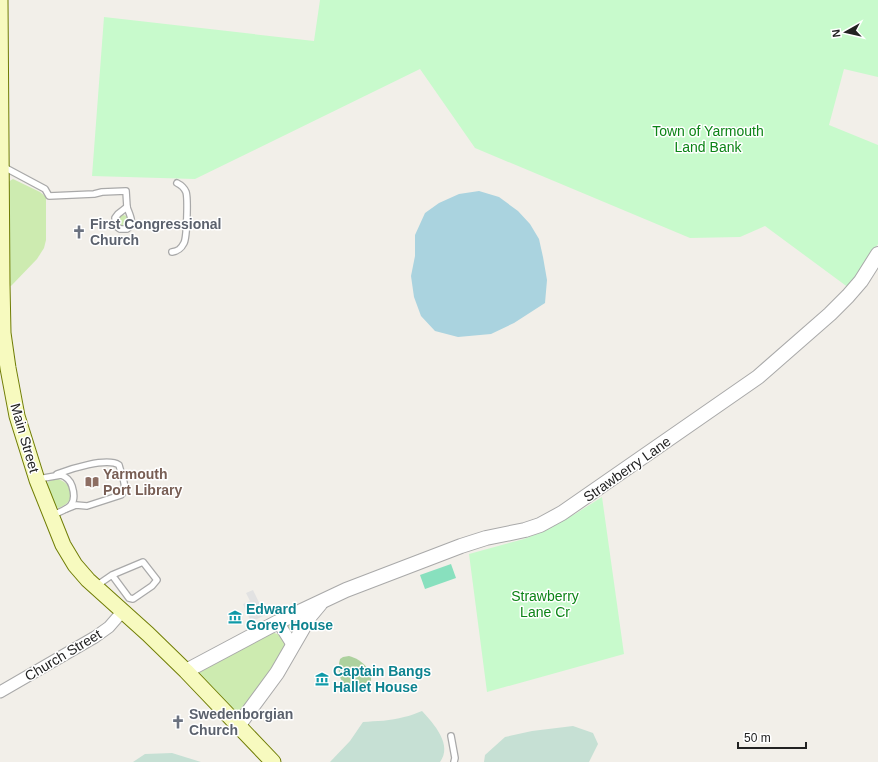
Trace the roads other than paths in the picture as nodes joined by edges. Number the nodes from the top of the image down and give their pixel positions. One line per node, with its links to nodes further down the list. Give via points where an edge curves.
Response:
1 (0, 0): 2 (main road, Main Street)
2 (0, 90): 3 (main road, Main Street)
3 (0, 101): 4 (main road, Main Street)
4 (1, 165): 6 (lane, via 45,189 49,196 126,191); 10 (main road, Main Street, via 5,351 17,416)
5 (177, 183): 7 (lane, via 186,193 186,237 182,247)
6 (127, 207)
7 (172, 252)
8 (878, 254): 15 (street, Strawberry Lane, via 848,296 758,377 562,514 533,528 486,538 447,551 353,587)
9 (57, 474): 10 (lane); 11 (lane, via 65,476 70,481 75,495); 11 (lane, via 91,464 116,463 119,465 126,488 121,495 87,506 76,505)
10 (37, 480): 12 (main road, Main Street)
11 (66, 509): 12 (lane)
12 (50, 515): 14 (main road, Main Street, via 70,557)
13 (112, 575): 13 (lane, via 129,598 133,599 157,580 143,562); 14 (lane)
14 (94, 587): 16 (main road, Main Street)
15 (324, 601): 17 (street, Strawberry Lane); 18 (street, Strawberry Lane, via 312,613)
16 (122, 612): 19 (main road, Main Street); 20 (street, Church Street, via 109,627 95,637)
17 (278, 622): 18 (street); 19 (street, Strawberry Lane)
18 (293, 646): 21 (street, Strawberry Lane, via 277,674)
19 (186, 671): 21 (main road, Main Street)
20 (0, 692)
21 (238, 726): 23 (main road, Main Street)
22 (451, 736): 24 (lane)
23 (273, 762)
24 (454, 762)

